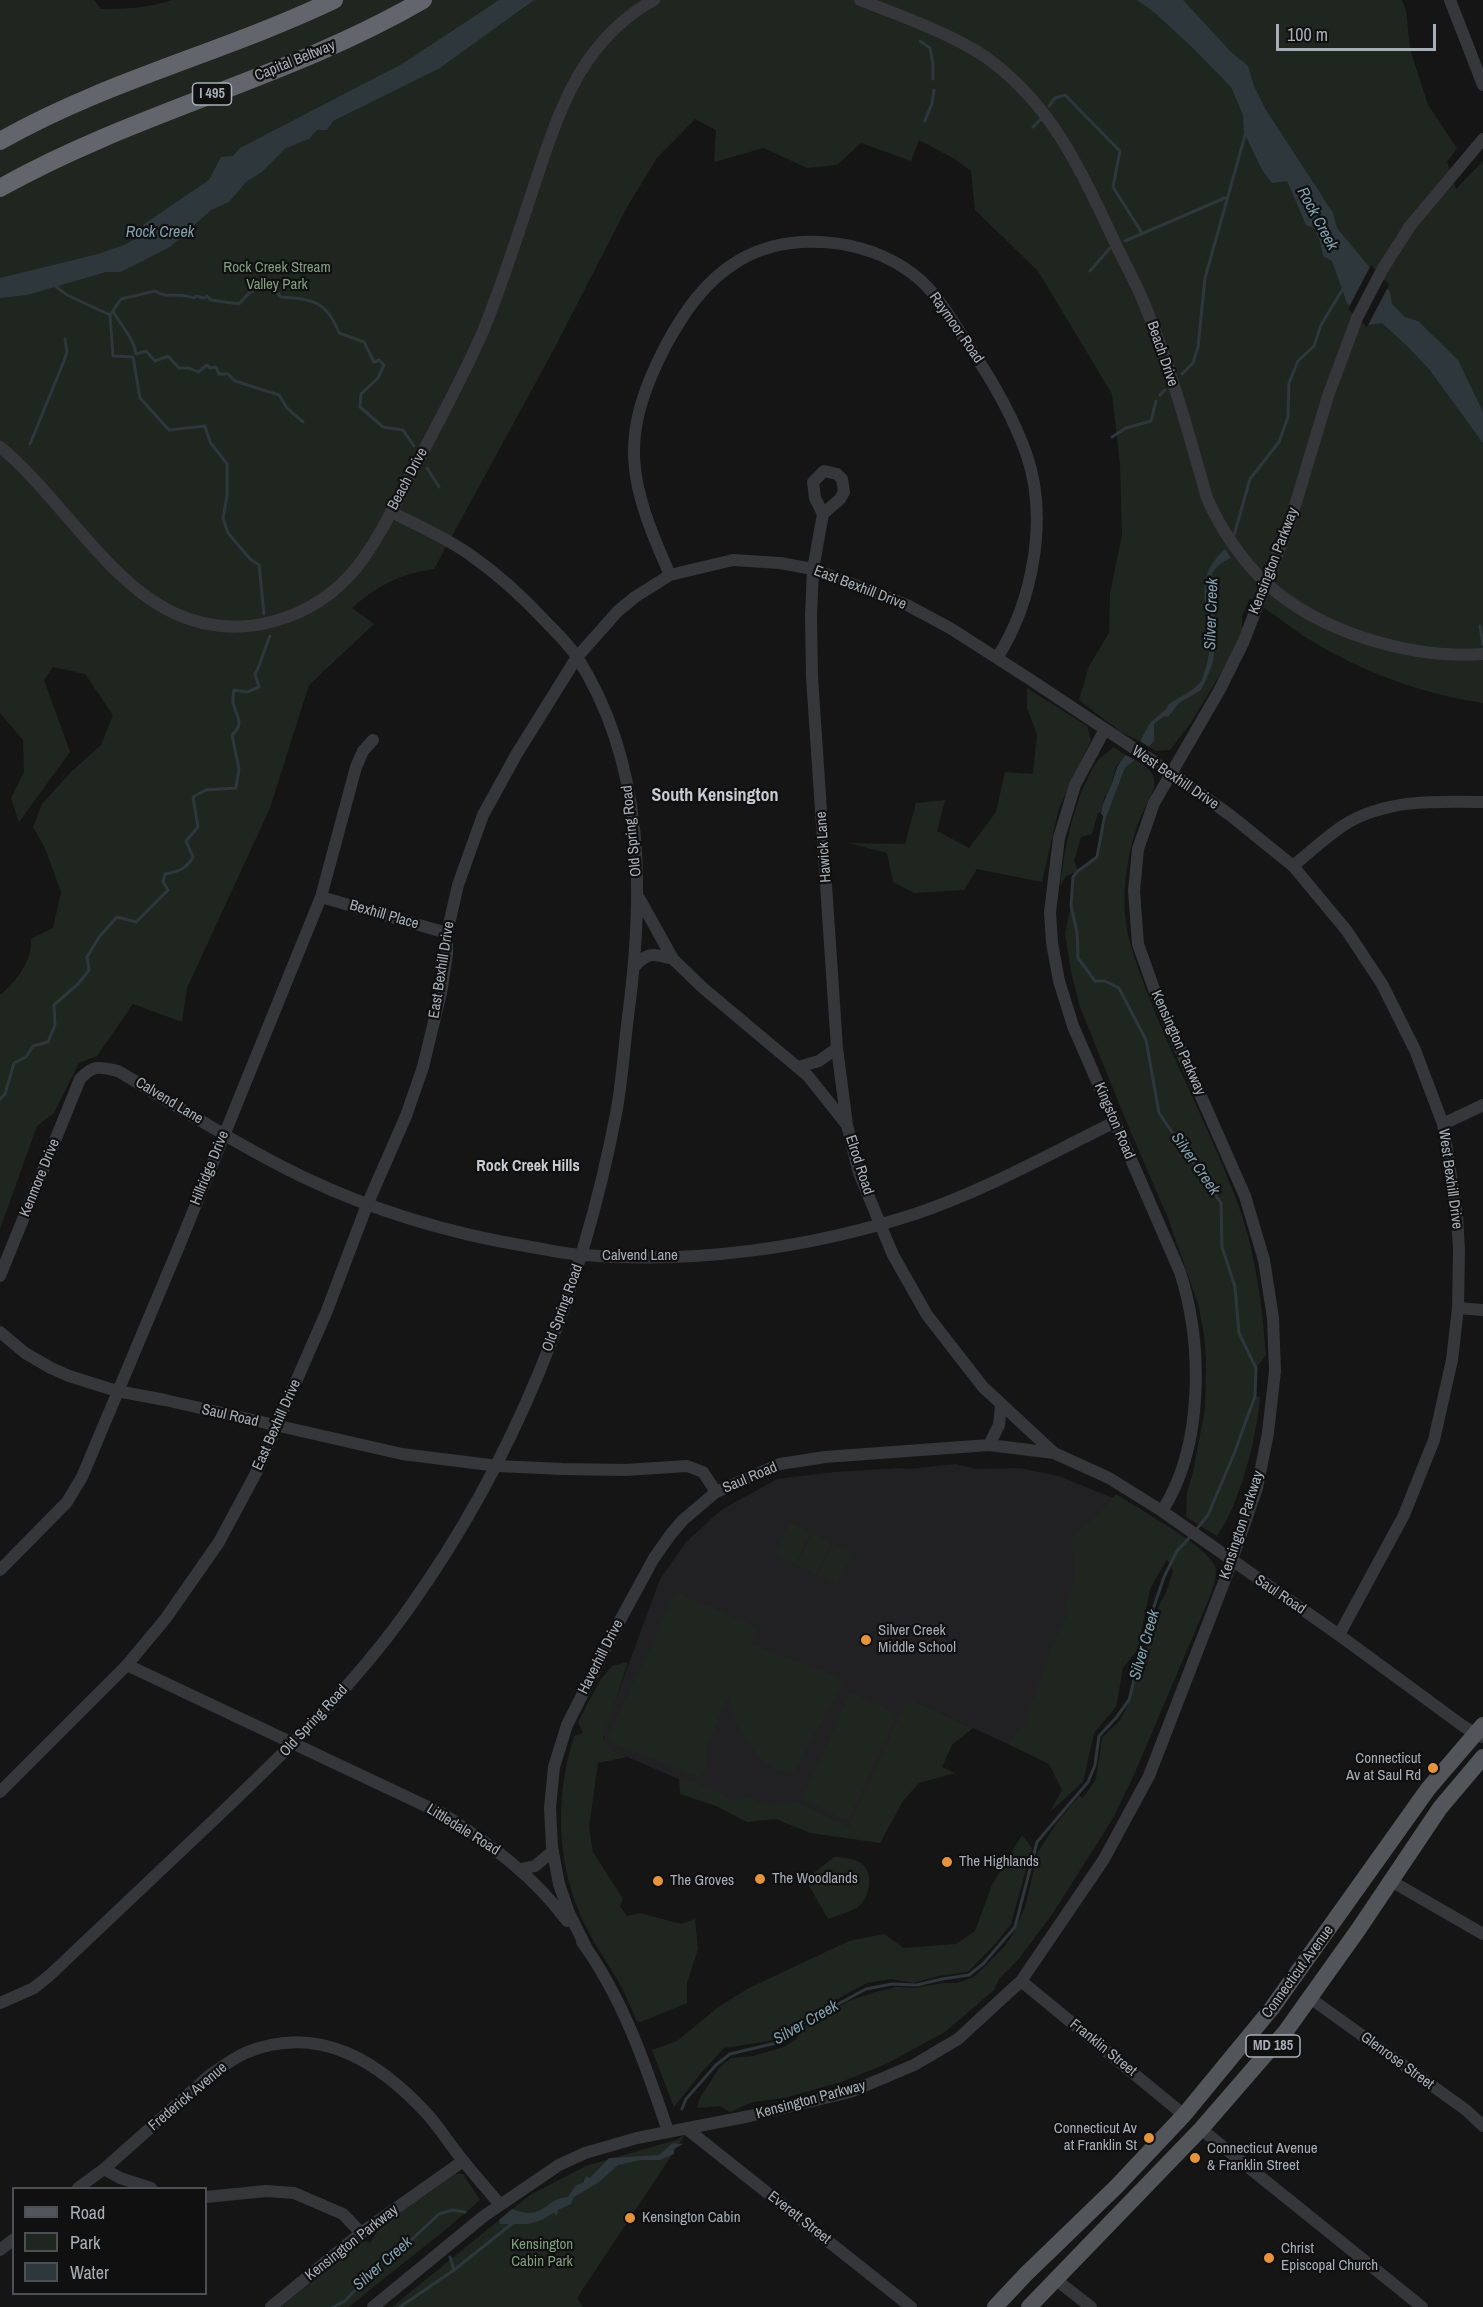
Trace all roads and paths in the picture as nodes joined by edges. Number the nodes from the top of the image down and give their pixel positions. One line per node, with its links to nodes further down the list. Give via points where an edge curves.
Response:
1 (334, 0): 8 (highway, via 134,80)
2 (423, 0): 9 (highway, Capital Beltway / I 495, via 339,43 73,149)
3 (654, 0): 11 (street, Beach Drive, via 603,39 571,91 548,145 484,329)
4 (860, 0): 15 (street, Beach Drive, via 971,48 1030,95 1047,116 1079,167 1146,307 1207,498 1221,524)
5 (1450, 0): 6 (street)
6 (1483, 85)
7 (1483, 139): 15 (street, Kensington Parkway, via 1410,226 1357,318)
8 (0, 141)
9 (0, 188)
10 (0, 447): 11 (street, Beach Drive, via 140,592 174,613 210,625 264,624 315,605 358,565)
11 (391, 512): 17 (street, Old Spring Road, via 467,553 523,597)
12 (823, 514): 13 (street, Hawick Lane)
13 (813, 569): 14 (street, East Bexhill Drive, via 733,560); 18 (street, East Bexhill Drive, via 907,605); 29 (street, Hawick Lane, via 812,677)
14 (670, 575): 17 (street, East Bexhill Drive, via 618,611); 18 (street, Raymoor Road, via 647,524 634,476 634,447 638,411 676,326 689,305 738,261 792,243 850,245 886,257 914,274 937,297 995,385 1027,455 1036,511 1035,552 1025,596)
15 (1267, 584): 16 (street, Beach Drive, via 1290,602 1338,628 1402,649); 21 (street, Kensington Parkway, via 1225,681)
16 (1483, 654)
17 (577, 657): 25 (street, Old Spring Road, via 622,756 632,805); 26 (street, East Bexhill Drive, via 483,815 458,885)
18 (996, 658): 19 (street, East Bexhill Drive)
19 (1104, 731): 21 (street, West Bexhill Drive); 33 (street, Kingston Road, via 1075,785 1059,838 1050,912 1059,981)
20 (373, 740): 24 (street, Hillridge Drive, via 356,767)
21 (1171, 773): 23 (street, West Bexhill Drive); 52 (street, Kensington Parkway, via 1154,803 1138,849 1134,891 1138,944 1155,992 1245,1196 1264,1260 1273,1318 1275,1371 1268,1433 1257,1488)
22 (1483, 802): 23 (street, via 1393,805 1343,826)
23 (1293, 866): 34 (street, West Bexhill Drive, via 1347,931 1382,984 1415,1050)
24 (321, 897): 26 (street, Bexhill Place); 36 (street, Hillridge Drive)
25 (638, 897): 27 (street, Elrod Road); 28 (street, Old Spring Road)
26 (447, 933): 37 (street, East Bexhill Drive, via 441,993 423,1067)
27 (674, 959): 28 (street, via 653,954); 30 (street, Elrod Road)
28 (635, 966): 39 (street, Old Spring Road, via 616,1112)
29 (837, 1048): 30 (street, via 819,1061); 35 (street, Hawick Lane)
30 (798, 1067): 35 (street, Elrod Road)
31 (80, 1079): 36 (street, Calvend Lane, via 90,1069 99,1067 118,1071); 40 (street, Kenmore Drive)
32 (1483, 1105): 34 (street)
33 (1113, 1123): 38 (street, Calvend Lane, via 971,1192); 51 (street, Kingston Road, via 1180,1272 1195,1342 1197,1381 1190,1435 1174,1489)
34 (1443, 1124): 41 (street, West Bexhill Drive, via 1457,1215)
35 (847, 1125): 38 (street, Elrod Road, via 859,1173)
36 (223, 1134): 37 (street, Calvend Lane, via 303,1177); 44 (street, Hillridge Drive)
37 (367, 1205): 39 (street, Calvend Lane, via 479,1238); 46 (street, East Bexhill Drive)
38 (880, 1224): 39 (street, Calvend Lane, via 727,1254); 45 (street, Elrod Road, via 927,1315)
39 (582, 1255): 49 (street, Old Spring Road, via 537,1377)
40 (0, 1276)
41 (1458, 1308): 42 (street); 54 (street, West Bexhill Drive, via 1452,1360 1434,1440 1404,1515)
42 (1483, 1310)
43 (0, 1332): 44 (street, Saul Road, via 51,1368)
44 (117, 1391): 46 (street, Saul Road); 53 (street, Hillridge Drive, via 82,1478 67,1502)
45 (1001, 1406): 47 (street, via 999,1425); 48 (street, Elrod Road)
46 (278, 1427): 49 (street, Saul Road, via 402,1454); 55 (street, East Bexhill Drive, via 219,1542 166,1618)
47 (989, 1445): 48 (street, Saul Road); 50 (street, Saul Road, via 807,1459 780,1464)
48 (1054, 1453): 51 (street, Saul Road, via 1109,1478)
49 (498, 1466): 50 (street, Saul Road, via 625,1470 687,1466 703,1472); 57 (street, Old Spring Road, via 407,1612)
50 (716, 1492): 60 (street, Haverhill Drive, via 683,1520 654,1558 567,1725 554,1767 550,1808)
51 (1162, 1511): 52 (street, Saul Road)
52 (1232, 1562): 54 (street, Saul Road); 65 (street, Kensington Parkway, via 1149,1776 1104,1859)
53 (0, 1570)
54 (1339, 1635): 56 (street, Saul Road)
55 (127, 1665): 57 (street, Littledale Road); 59 (street, East Bexhill Drive)
56 (1480, 1732): 68 (main road, Connecticut Avenue / MD 185, via 1428,1789 1295,1977)
57 (295, 1743): 61 (street, Littledale Road, via 445,1815); 67 (street, Old Spring Road, via 50,1974 34,1988)
58 (1483, 1757): 62 (main road, Connecticut Avenue / MD 185, via 1440,1808)
59 (0, 1792)
60 (553, 1851): 61 (street, via 535,1866); 64 (street, Haverhill Drive, via 568,1913)
61 (521, 1869): 64 (street, Littledale Road, via 556,1906)
62 (1391, 1881): 63 (street); 66 (main road, Connecticut Avenue / MD 185)
63 (1483, 1934)
64 (586, 1947): 73 (street, Littledale Road, via 616,1998)
65 (1021, 1982): 69 (street, Franklin Street); 71 (street, Kensington Parkway, via 958,2039 877,2082 850,2092)
66 (1310, 1998): 70 (street, Glenrose Street); 72 (main road, Connecticut Avenue / MD 185)
67 (0, 2003)
68 (1236, 2053): 69 (main road, Connecticut Avenue / MD 185); 72 (main road, via 1234,2073 1205,2108)
69 (1184, 2115): 76 (main road, via 1189,2129 1161,2163); 88 (main road, Connecticut Avenue / MD 185)
70 (1483, 2126)
71 (687, 2129): 73 (street, Kensington Parkway); 87 (street, Everett Street)
72 (1201, 2129): 76 (main road, Connecticut Avenue / MD 185); 91 (street)
73 (668, 2131): 80 (street, Kensington Parkway, via 585,2153)
74 (463, 2161): 75 (street, Frederick Avenue, via 429,2117 364,2060 319,2043 304,2042 273,2045 226,2064); 80 (street, Frederick Avenue); 81 (street, Kensington Parkway)
75 (104, 2169): 77 (street, Frederick Avenue); 78 (street)
76 (1158, 2175): 84 (main road, Connecticut Avenue / MD 185)
77 (79, 2187)
78 (148, 2187)
79 (207, 2197): 81 (street, via 294,2193 343,2214)
80 (500, 2205): 86 (street, Kensington Parkway)
81 (361, 2233): 85 (street, Kensington Parkway)
82 (12, 2241): 83 (street)
83 (0, 2250)
84 (1055, 2279): 89 (main road, Connecticut Avenue / MD 185); 90 (street)
85 (271, 2307)
86 (373, 2307)
87 (911, 2307)
88 (995, 2307)
89 (1029, 2307)
90 (1091, 2307)
91 (1422, 2307)

